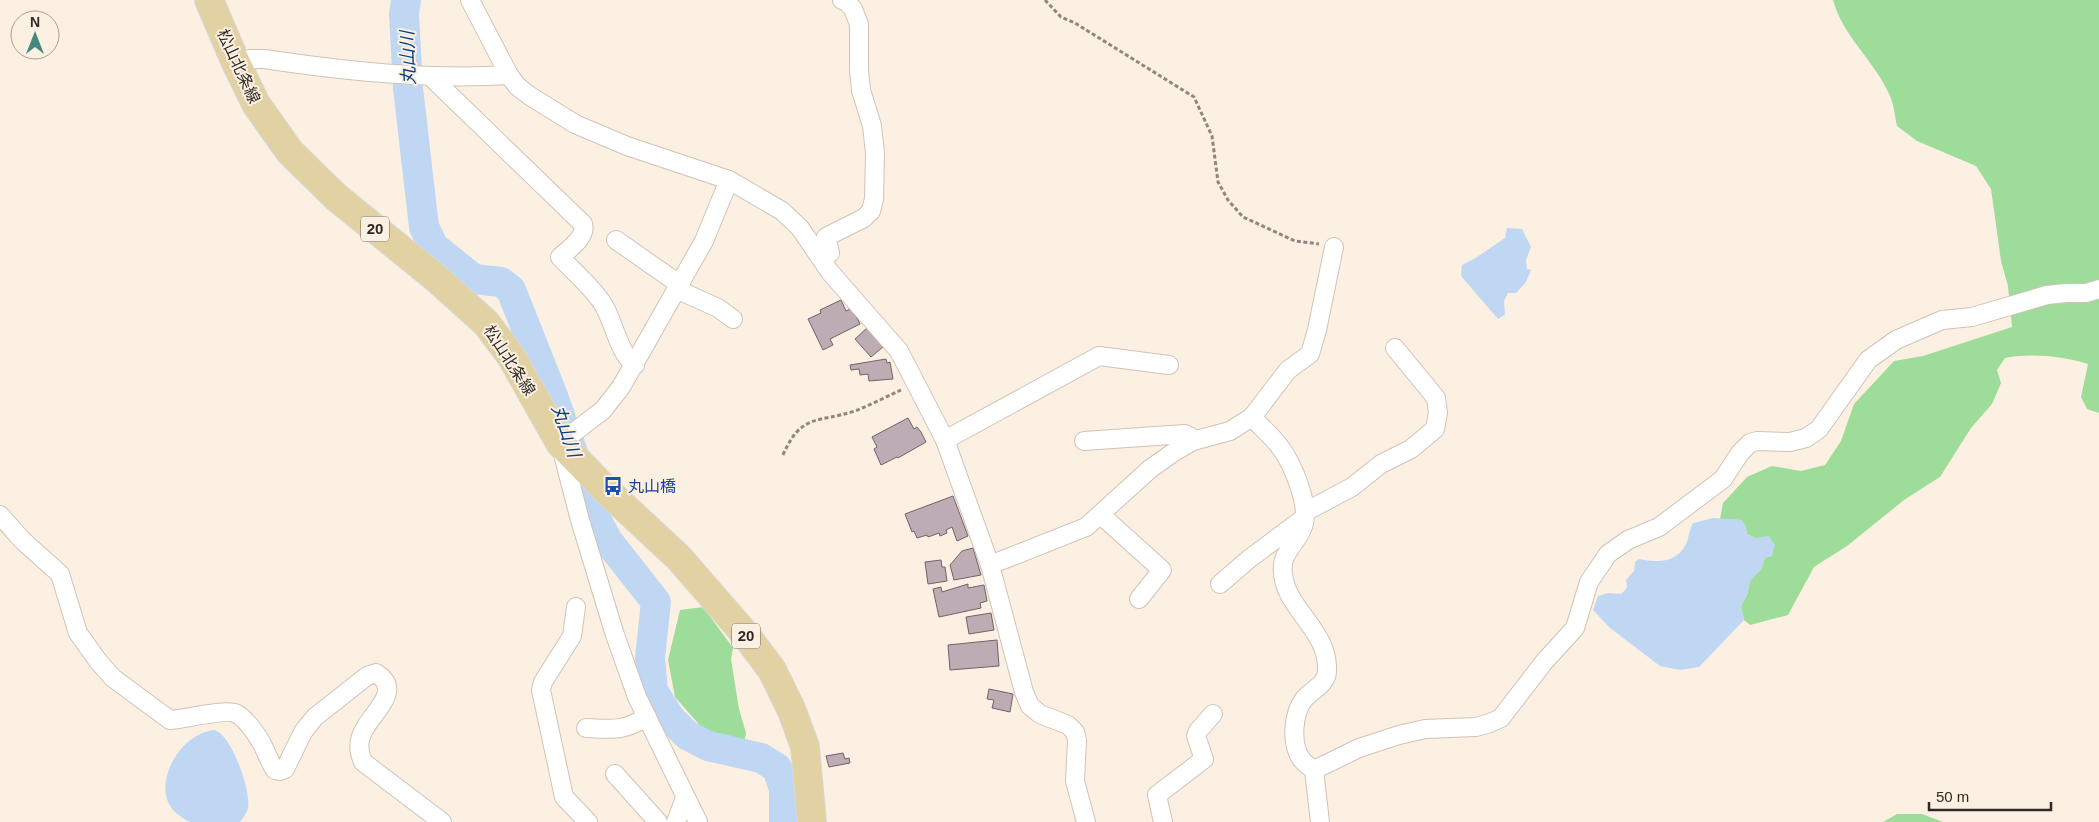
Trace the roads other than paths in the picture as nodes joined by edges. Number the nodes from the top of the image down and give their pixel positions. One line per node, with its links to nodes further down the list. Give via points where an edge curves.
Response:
1 (209, 0): 4 (main road, 松山北条線 / 20)
2 (470, 0): 5 (street)
3 (842, 0): 10 (street, via 853,9 859,24 861,90 872,126 875,153 874,198 871,211 864,218 826,237 830,253)
4 (236, 63): 6 (street, via 264,59); 21 (main road, 松山北条線 / 20, via 256,104 290,152 336,197 486,323 511,356)
5 (509, 75): 6 (street); 7 (street, via 530,96 576,124 627,146)
6 (430, 76): 15 (street, via 583,224 583,233 578,241 560,257 602,303 625,356)
7 (729, 180): 10 (street, via 782,211 800,228); 11 (street, via 704,241)
8 (616, 240): 11 (street)
9 (1334, 247): 17 (street, via 1310,354 1288,370)
10 (821, 258): 18 (street, via 899,351)
11 (677, 287): 13 (street, via 718,308); 15 (street)
12 (2099, 289): 32 (street, via 2047,296 1972,317 1942,320 1896,340 1868,360 1819,429 1806,438 1790,442 1750,443 1723,479 1659,527 1628,540 1608,554 1589,582 1575,628 1501,718 1476,727 1425,729 1399,735 1359,748)
13 (733, 320)
14 (1395, 348): 24 (street, via 1436,398 1435,429 1411,449 1381,464)
15 (635, 364): 21 (street, via 603,410)
16 (1169, 365): 18 (street, via 1099,356)
17 (1252, 417): 19 (street, via 1230,431); 24 (street, via 1270,434 1289,462 1305,505)
18 (945, 440): 25 (street)
19 (1196, 440): 20 (street, via 1186,434); 23 (street, via 1150,469)
20 (1084, 441)
21 (561, 443): 30 (street, via 614,632); 40 (main road, 松山北条線 / 20, via 679,558 772,670 806,747)
22 (0, 515): 35 (street, via 60,574 78,633 113,678 170,720 220,712 235,713 248,723 275,770 285,769 303,732 315,717 367,676 376,673 382,677 387,688 386,699 364,729 359,753 363,762)
23 (1101, 515): 25 (street, via 1069,535); 27 (street, via 1162,570)
24 (1305, 515): 26 (street); 32 (street, via 1302,529 1287,550 1283,570 1287,591 1314,628 1326,662 1323,683 1303,700 1294,727 1299,757)
25 (990, 565): 41 (street, via 1030,706 1040,714 1068,725 1075,732 1075,781)
26 (1220, 584)
27 (1139, 599)
28 (576, 607): 36 (street, via 572,636 541,690 564,797)
29 (1213, 714): 42 (street, via 1196,736 1204,759 1157,795)
30 (646, 717): 31 (street, via 620,729); 34 (street)
31 (586, 728)
32 (1314, 770): 43 (street)
33 (615, 774): 37 (street)
34 (685, 798): 38 (street); 39 (street)
35 (442, 822)
36 (588, 822)
37 (658, 822)
38 (676, 822)
39 (698, 822)
40 (812, 822)
41 (1086, 822)
42 (1163, 822)
43 (1320, 822)

